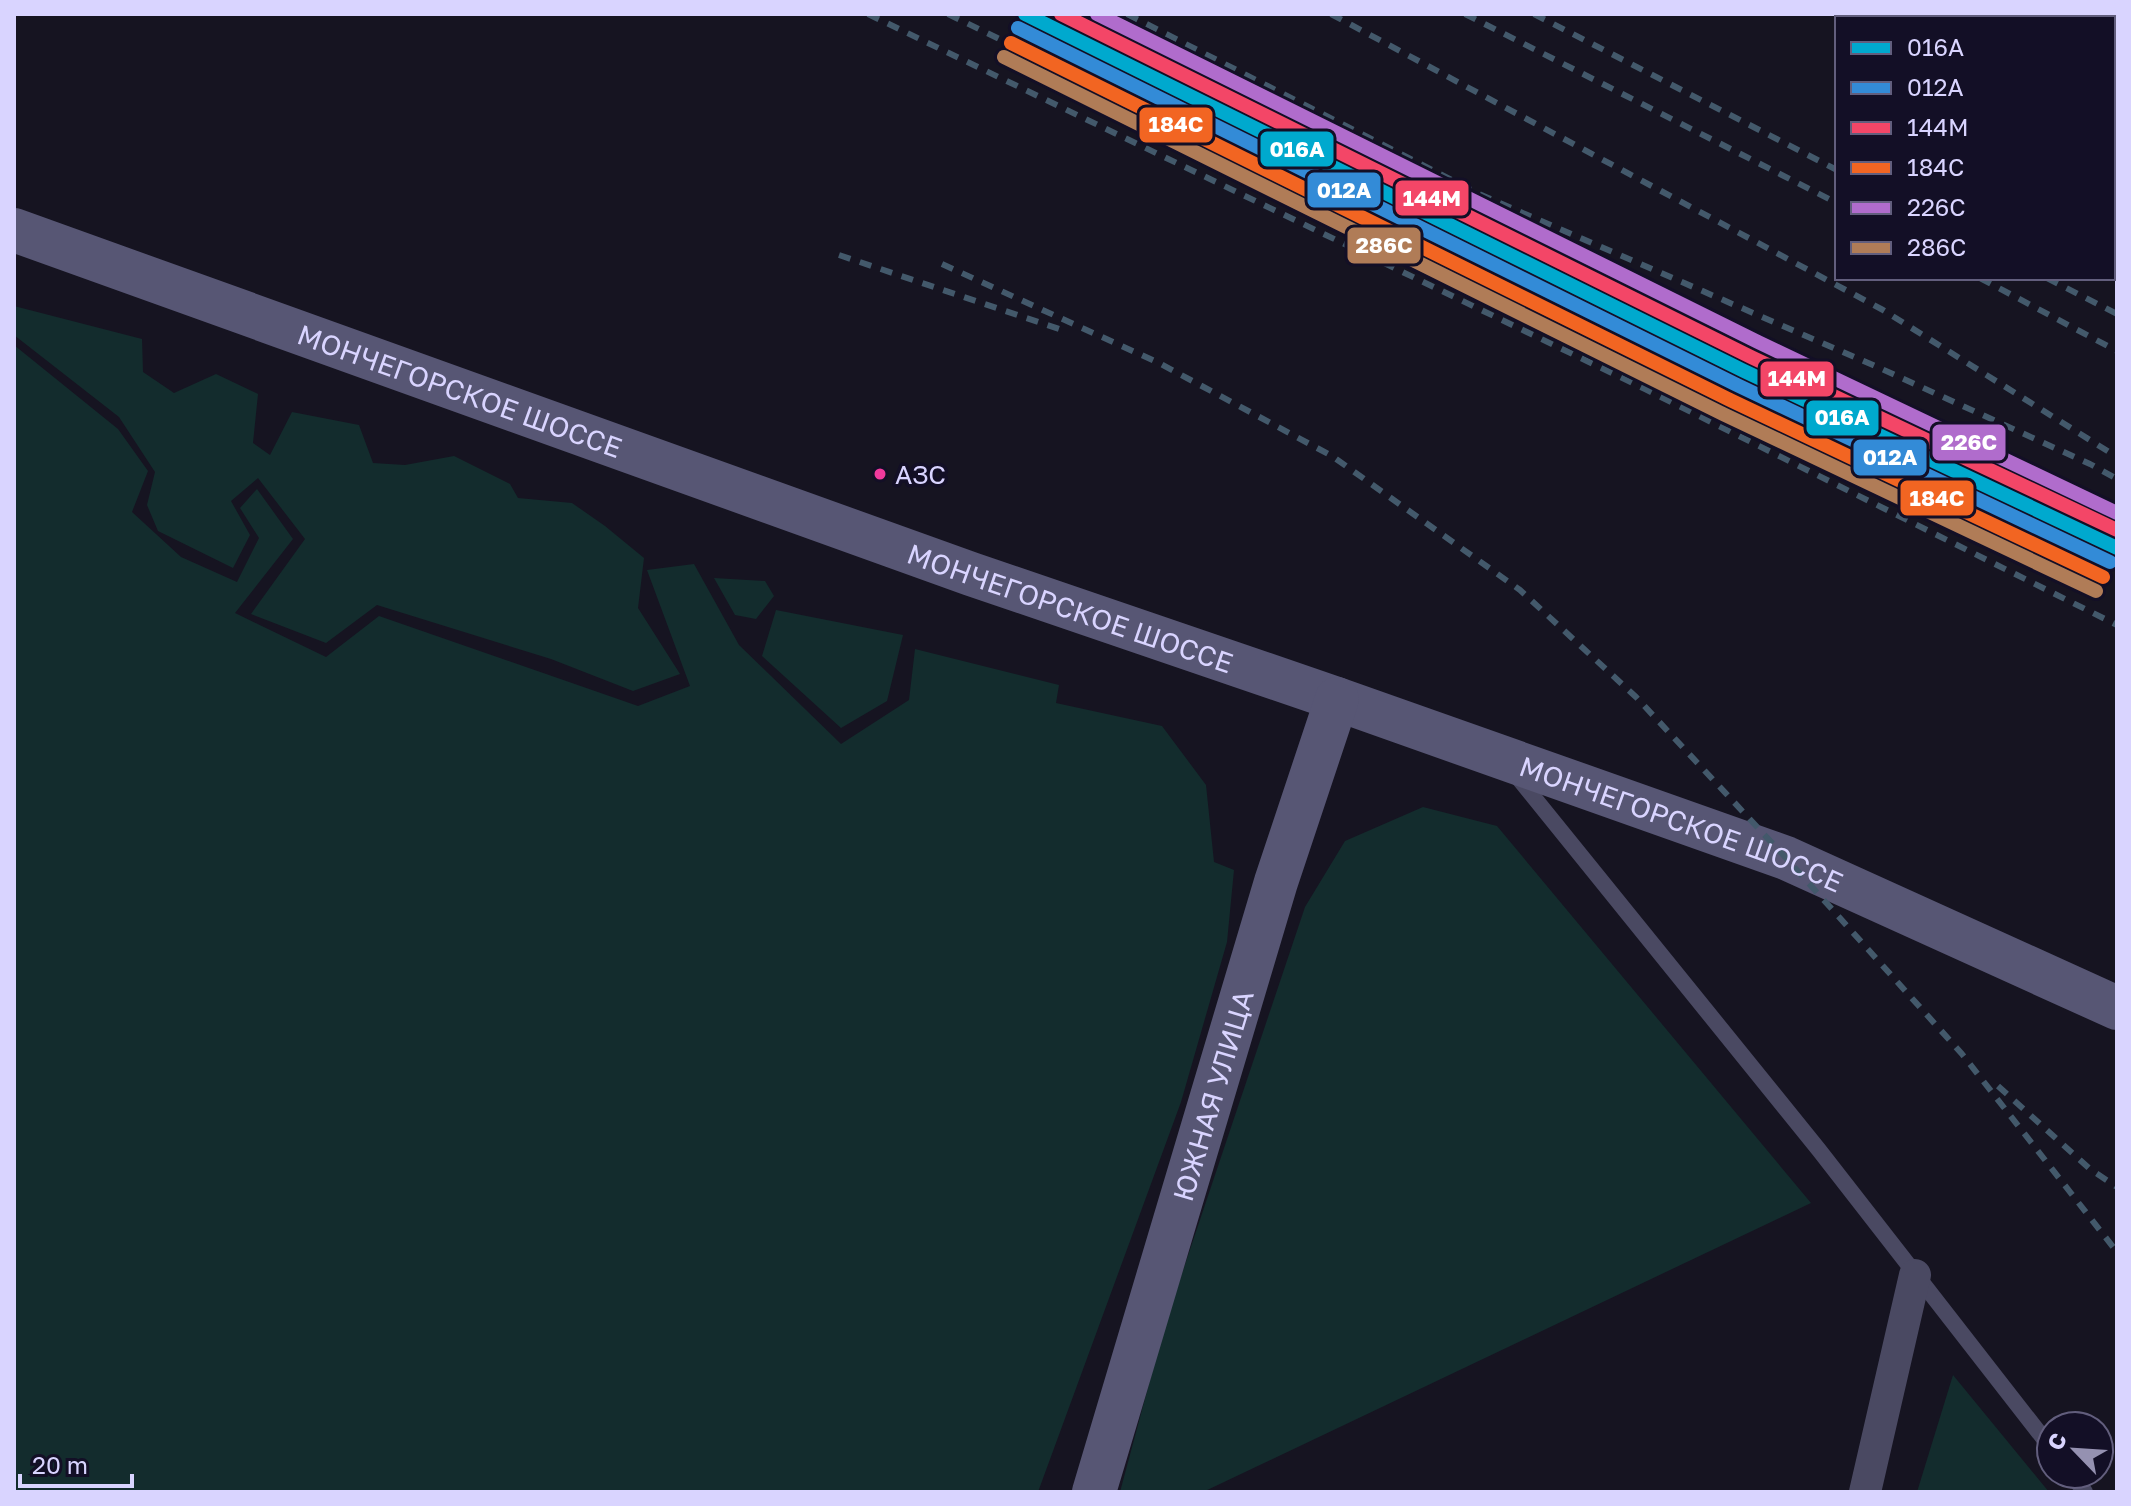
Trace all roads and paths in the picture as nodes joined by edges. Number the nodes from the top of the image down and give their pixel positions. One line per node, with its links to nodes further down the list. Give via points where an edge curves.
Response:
1 (14, 230): 2 (street, МОНЧЕГОРСКОЕ ШОССЕ, via 971,574)
2 (1337, 699): 3 (street, МОНЧЕГОРСКОЕ ШОССЕ); 7 (street, ЮЖНАЯ УЛИЦА, via 1276,882)
3 (1502, 757): 4 (street, МОНЧЕГОРСКОЕ ШОССЕ, via 1786,858); 5 (lane)
4 (2117, 1008)
5 (1915, 1275): 6 (lane); 8 (street)
6 (2035, 1428)
7 (1094, 1492)
8 (1865, 1492)

